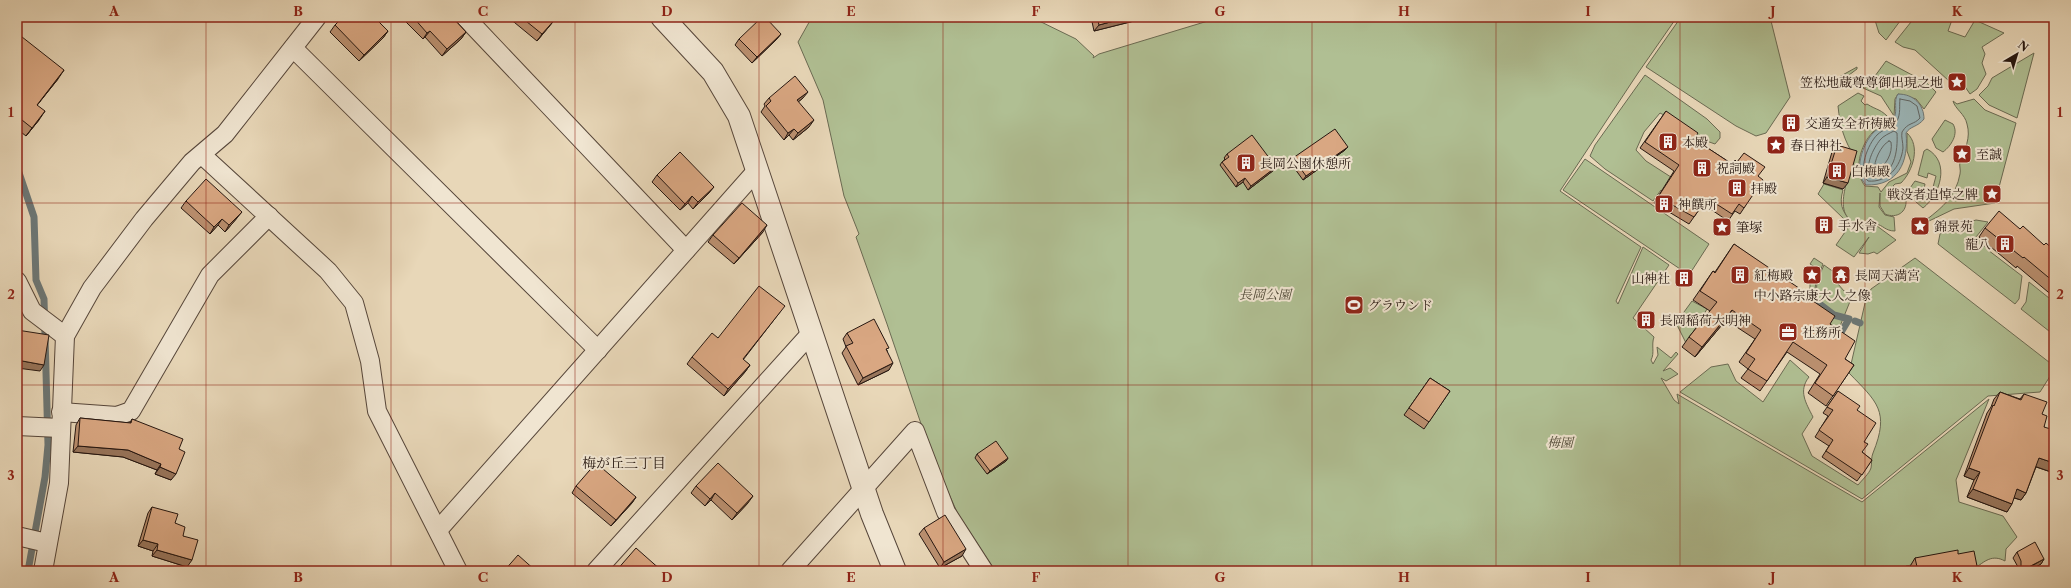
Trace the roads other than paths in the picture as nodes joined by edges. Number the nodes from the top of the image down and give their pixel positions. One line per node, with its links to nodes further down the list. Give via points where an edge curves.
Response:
1 (317, 17): 4 (street)
2 (465, 17): 8 (street)
3 (662, 17): 6 (street, via 703,59 723,86 739,116)
4 (293, 48): 5 (street, via 225,134); 12 (street)
5 (202, 155): 7 (street); 11 (street, via 192,162 92,288)
6 (758, 169): 8 (street); 10 (street)
7 (268, 216): 13 (street, via 210,275 131,411 117,416); 16 (street, via 328,271 354,303 370,361 378,411)
8 (686, 250): 12 (street)
9 (17, 281): 11 (street, via 32,311)
10 (812, 332): 15 (street); 21 (street)
11 (65, 336): 13 (street)
12 (598, 350): 16 (street)
13 (61, 420): 14 (street); 18 (street, via 59,483)
14 (17, 426)
15 (864, 489): 22 (street); 23 (street); 24 (street, via 915,431 946,512)
16 (438, 530): 20 (street)
17 (17, 536): 18 (street)
18 (47, 544): 19 (street)
19 (43, 571)
20 (458, 571)
21 (596, 571)
22 (790, 571)
23 (895, 571)
24 (984, 571)

